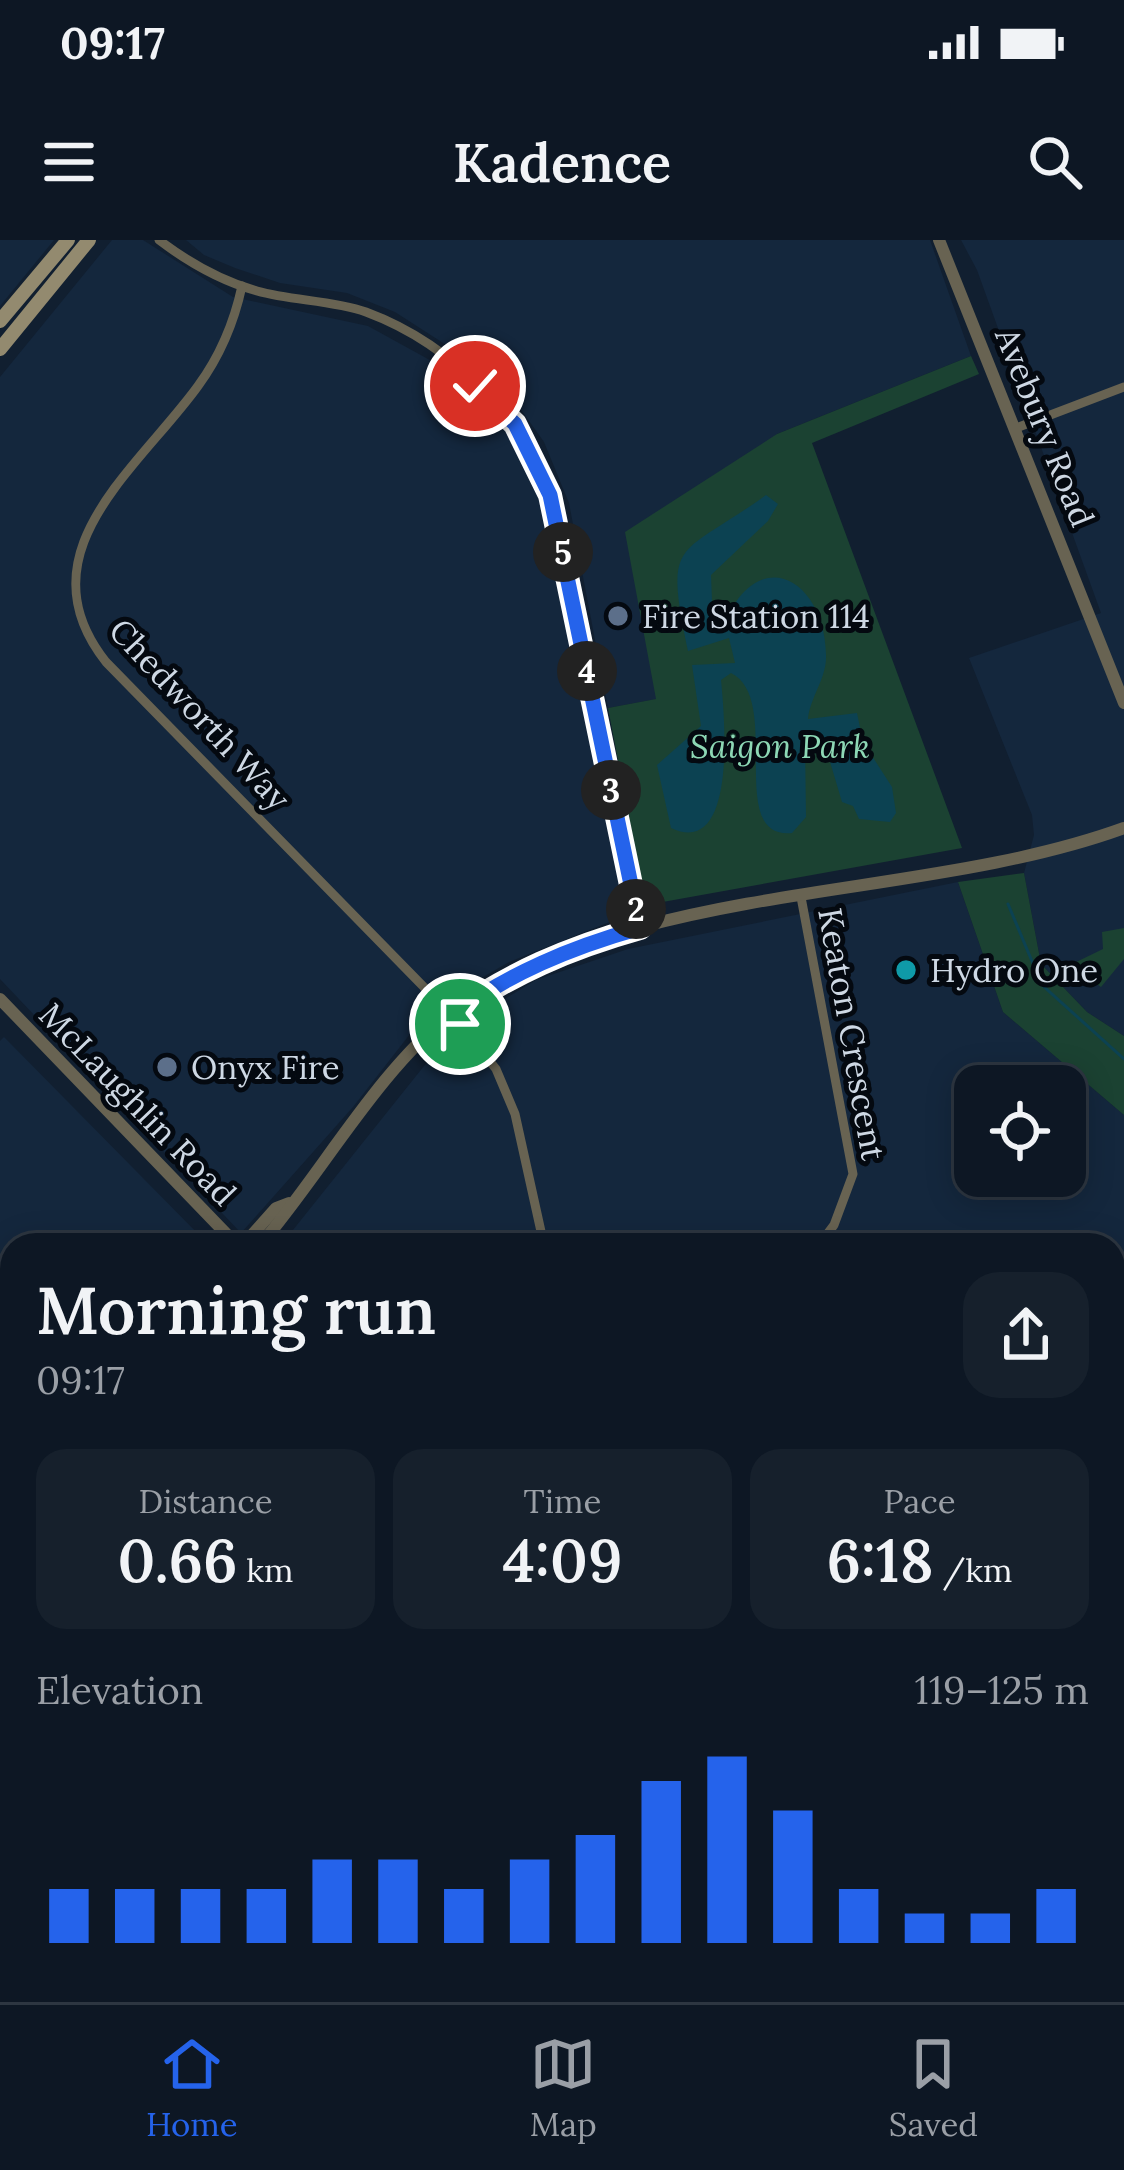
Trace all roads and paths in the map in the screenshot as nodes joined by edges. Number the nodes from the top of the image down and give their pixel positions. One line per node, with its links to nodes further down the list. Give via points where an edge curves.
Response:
1 (68, 240): 6 (main road)
2 (89, 240): 7 (main road)
3 (159, 240): 5 (street)
4 (938, 240): 9 (street, Avebury Road)
5 (242, 286): 13 (street, via 363,311 400,328 515,424 542,471 555,516); 15 (street, Chedworth Way, via 205,376 90,524 76,574 82,620 106,662)
6 (0, 322)
7 (0, 349)
8 (1124, 387): 9 (street)
9 (1016, 428): 10 (street, Avebury Road)
10 (1124, 703)
11 (1124, 828): 12 (street)
12 (801, 897): 13 (street); 21 (street, Keaton Crescent, via 853,1174)
13 (640, 928): 15 (street, via 538,961)
14 (2, 1005): 17 (street, McLaughlin Road)
15 (451, 1015): 16 (street); 20 (street, via 496,1069)
16 (289, 1203): 18 (street); 19 (street)
17 (228, 1233)
18 (252, 1233)
19 (270, 1233)
20 (541, 1233)
21 (828, 1233)

